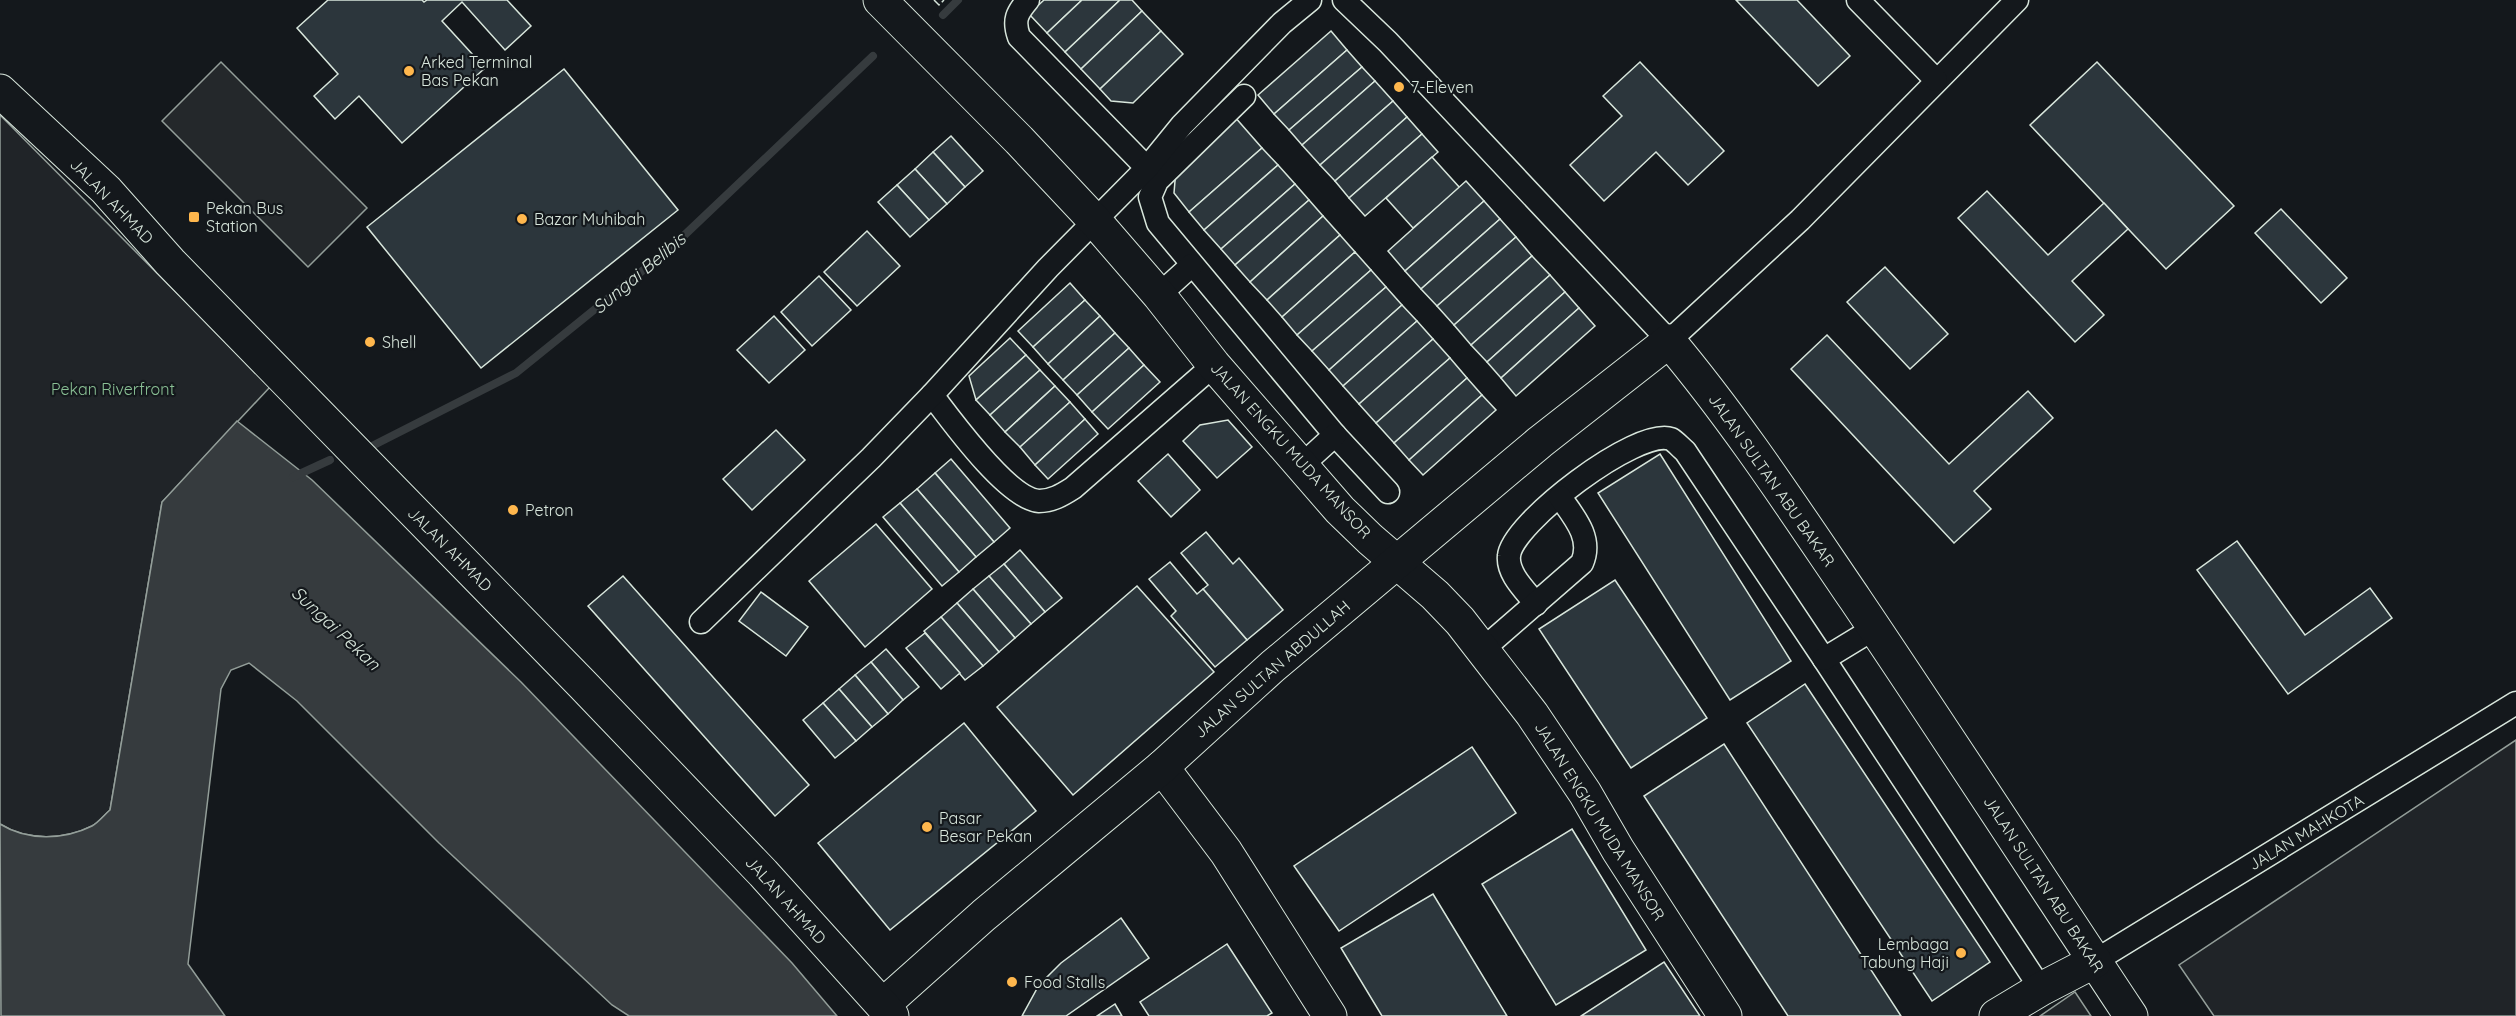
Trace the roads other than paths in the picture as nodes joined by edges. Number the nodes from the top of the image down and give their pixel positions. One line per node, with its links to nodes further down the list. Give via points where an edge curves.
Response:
1 (880, 0): 11 (main road, JALAN ENGKU MUDA MANSOR)
2 (1028, 0): 10 (street, via 1018,12 1015,24 1019,37)
3 (1310, 0): 10 (street, via 1282,23 1182,125)
4 (1344, 0): 14 (street, JALAN SULTAN ABU BAKAR)
5 (1858, 0): 7 (street)
6 (2017, 0): 7 (street)
7 (1936, 80): 14 (street, via 1792,227)
8 (0, 91): 31 (main road, JALAN AHMAD, via 106,190 170,262 763,873)
9 (1244, 96): 12 (street, via 1158,181 1150,197 1158,223)
10 (1147, 168): 11 (street)
11 (1095, 221): 13 (main road, JALAN ENGKU MUDA MANSOR); 16 (street)
12 (1192, 265): 13 (street); 17 (street)
13 (1159, 295): 15 (main road, JALAN ENGKU MUDA MANSOR)
14 (1669, 341): 21 (main road, JALAN SULTAN ABDULLAH); 24 (main road, JALAN SULTAN ABU BAKAR, via 1736,426)
15 (1214, 365): 16 (street, via 1073,488 1057,498 1038,501 1008,485); 18 (main road, JALAN ENGKU MUDA MANSOR)
16 (932, 395): 23 (street)
17 (1335, 435): 18 (street); 19 (street)
18 (1301, 466): 21 (main road, JALAN ENGKU MUDA MANSOR, via 1340,510)
19 (1388, 492)
20 (1560, 496): 22 (street, via 1586,539 1586,554 1582,563); 22 (street, via 1521,531 1508,559 1512,572); 26 (street, via 1593,469 1631,447 1655,439 1671,440 1685,451)
21 (1397, 561): 25 (main road, JALAN ENGKU MUDA MANSOR, via 1436,595); 28 (main road, JALAN SULTAN ABDULLAH)
22 (1536, 604): 25 (street)
23 (701, 622)
24 (1875, 628): 26 (street); 29 (main road, JALAN SULTAN ABU BAKAR)
25 (1482, 650): 33 (main road, JALAN ENGKU MUDA MANSOR, via 1532,714 1585,793)
26 (1824, 658): 30 (street)
27 (2516, 703): 29 (street, JALAN MAHKOTA)
28 (1162, 767): 31 (main road, JALAN SULTAN ABDULLAH, via 984,915); 32 (main road, via 1226,852)
29 (2095, 961): 30 (main road); 35 (main road, JALAN SULTAN ABU BAKAR)
30 (2041, 989): 34 (main road)
31 (887, 1010)
32 (1330, 1016)
33 (1725, 1016)
34 (1996, 1016)
35 (2131, 1016)

